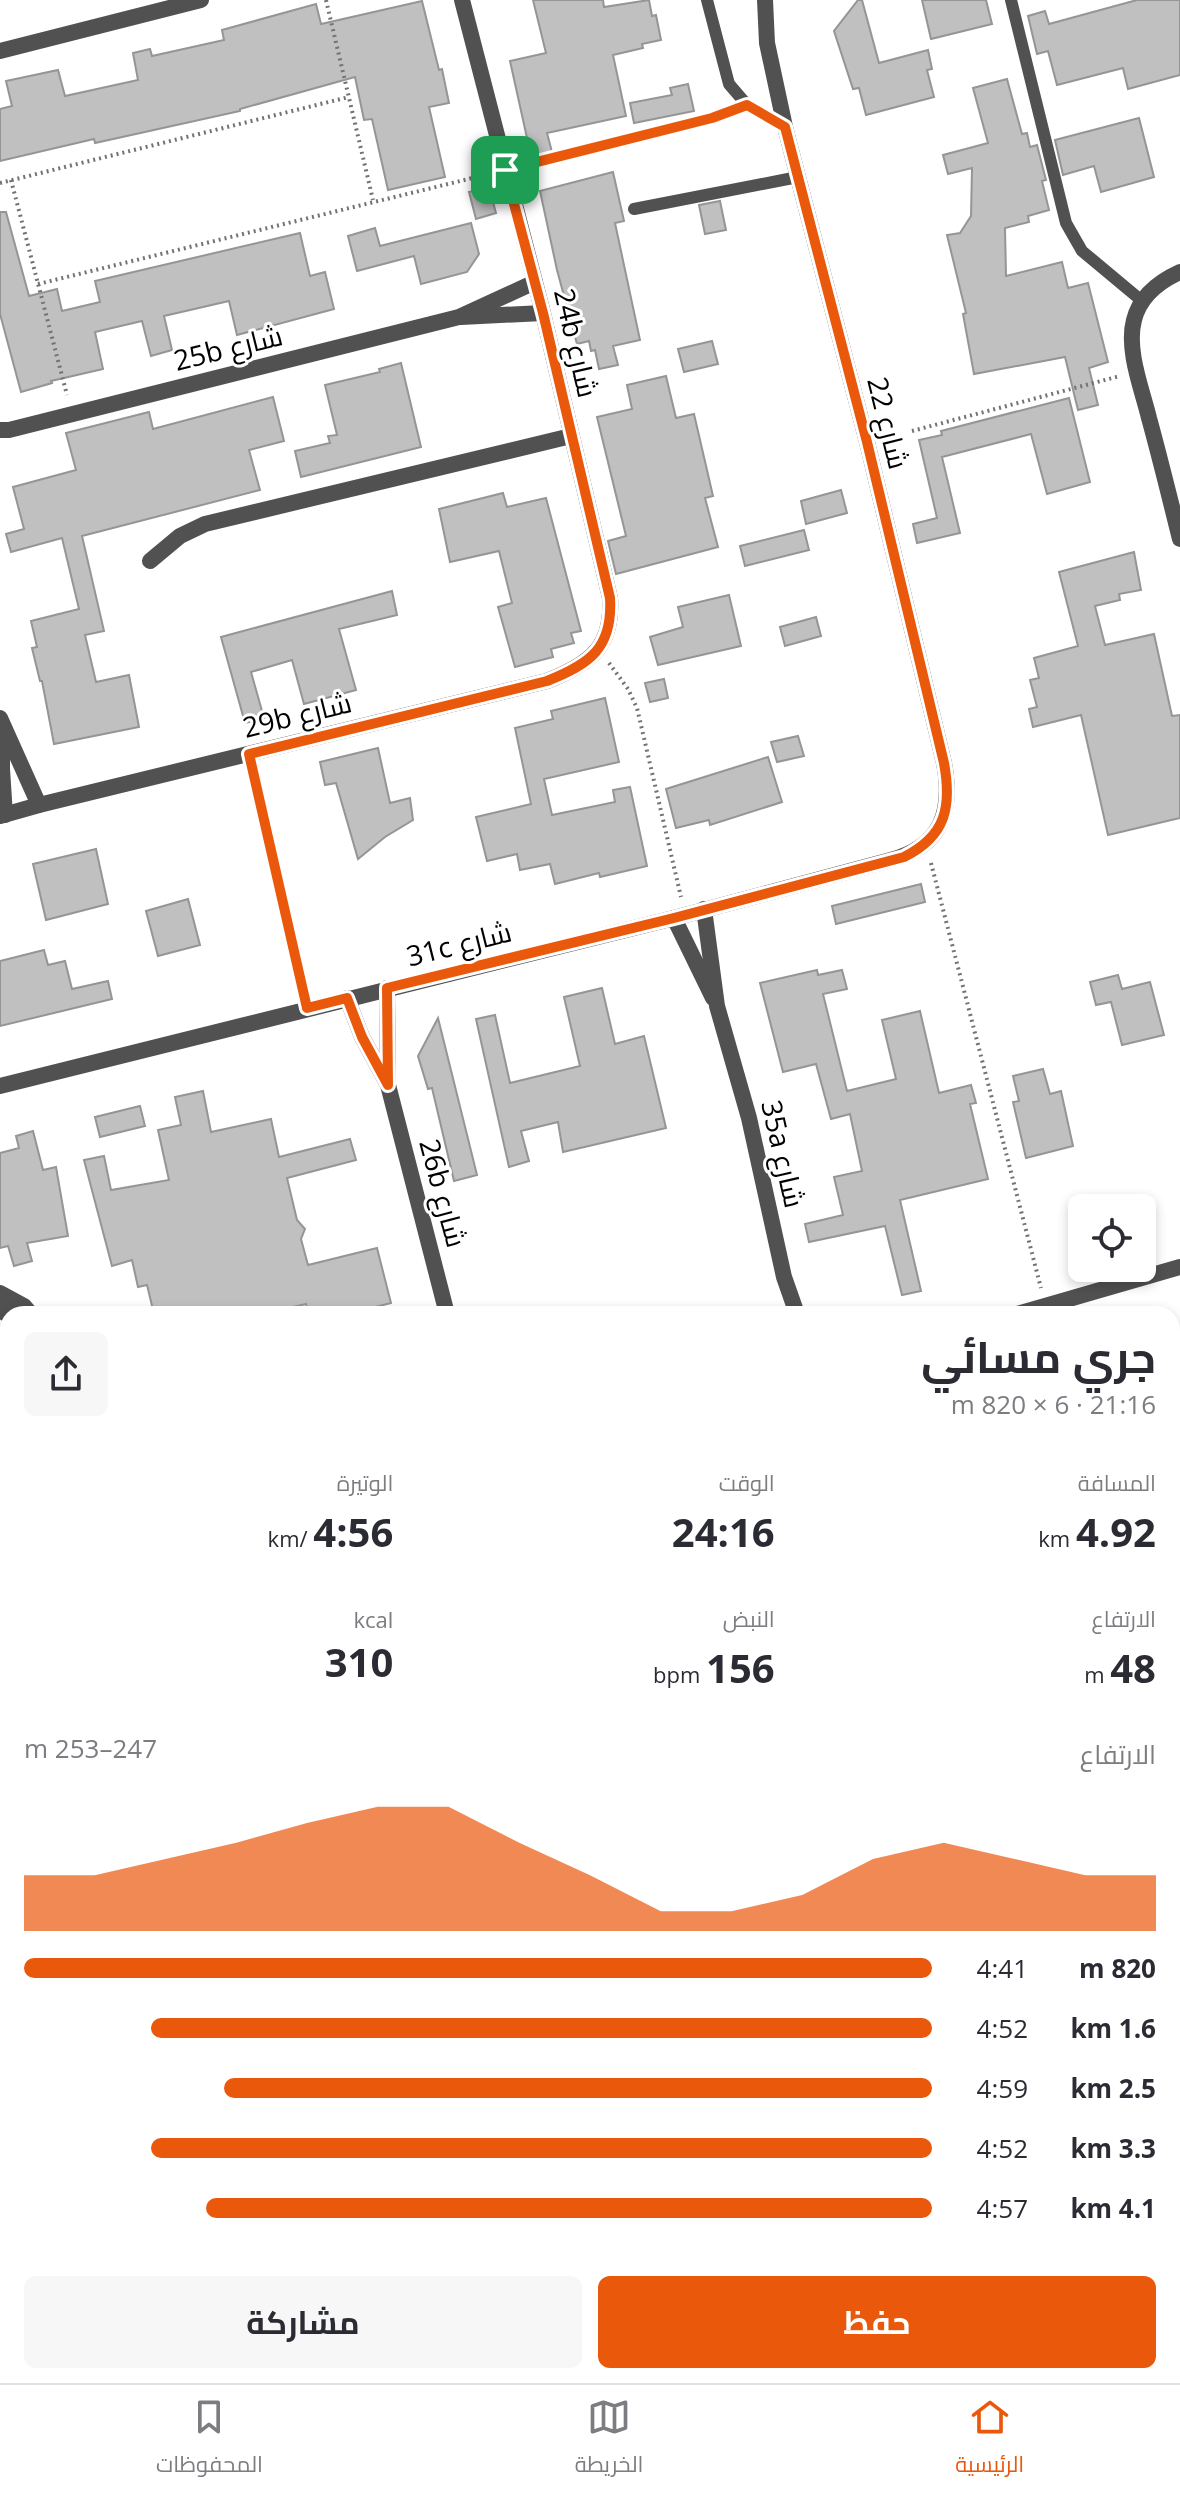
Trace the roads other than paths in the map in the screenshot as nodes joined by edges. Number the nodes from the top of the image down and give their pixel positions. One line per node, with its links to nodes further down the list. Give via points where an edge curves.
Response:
1 (201, 0): 6 (street)
2 (462, 0): 11 (street, 24b شارع)
3 (707, 0): 7 (lane, via 724,72 736,95)
4 (1011, 0): 12 (lane, via 1066,223 1082,251)
5 (767, 3): 7 (street, شارع 22, via 767,43)
6 (0, 51)
7 (785, 127): 8 (street, شارع 22)
8 (798, 177): 9 (lane); 24 (street, شارع 22, via 945,772 947,808)
9 (634, 209)
10 (1180, 272): 12 (street)
11 (535, 282): 13 (street, 24b شارع); 14 (street, 25b شارع)
12 (1142, 301): 17 (street, via 1133,337 1138,371)
13 (543, 313): 14 (street, 25b شارع); 16 (street, 24b شارع)
14 (459, 317): 15 (street, 25b شارع)
15 (3, 432)
16 (571, 436): 18 (street, via 205,524); 19 (street, 24b شارع, via 610,598 611,619)
17 (1180, 539)
18 (150, 561)
19 (599, 651): 21 (street, 29b شارع, via 547,681)
20 (1, 722): 22 (street); 23 (street)
21 (249, 754): 22 (street, 29b شارع); 30 (lane)
22 (39, 805): 23 (street, 29b شارع)
23 (3, 816)
24 (926, 844): 25 (street, 31c شارع, via 904,857)
25 (704, 909): 26 (street, 31c شارع); 29 (street, 35a شارع)
26 (680, 916): 27 (street, 31c شارع); 29 (street, 35a شارع)
27 (387, 988): 28 (street, 31c شارع); 31 (street, 26b شارع)
28 (347, 998): 30 (street, 31c شارع); 31 (street, 26b شارع)
29 (717, 1006): 37 (street, 35a شارع)
30 (307, 1008): 32 (street, 31c شارع)
31 (388, 1085): 36 (street, 26b شارع)
32 (0, 1086)
33 (1180, 1267): 38 (street)
34 (0, 1293): 35 (street)
35 (24, 1306)
36 (445, 1306)
37 (793, 1306)
38 (1045, 1306)

